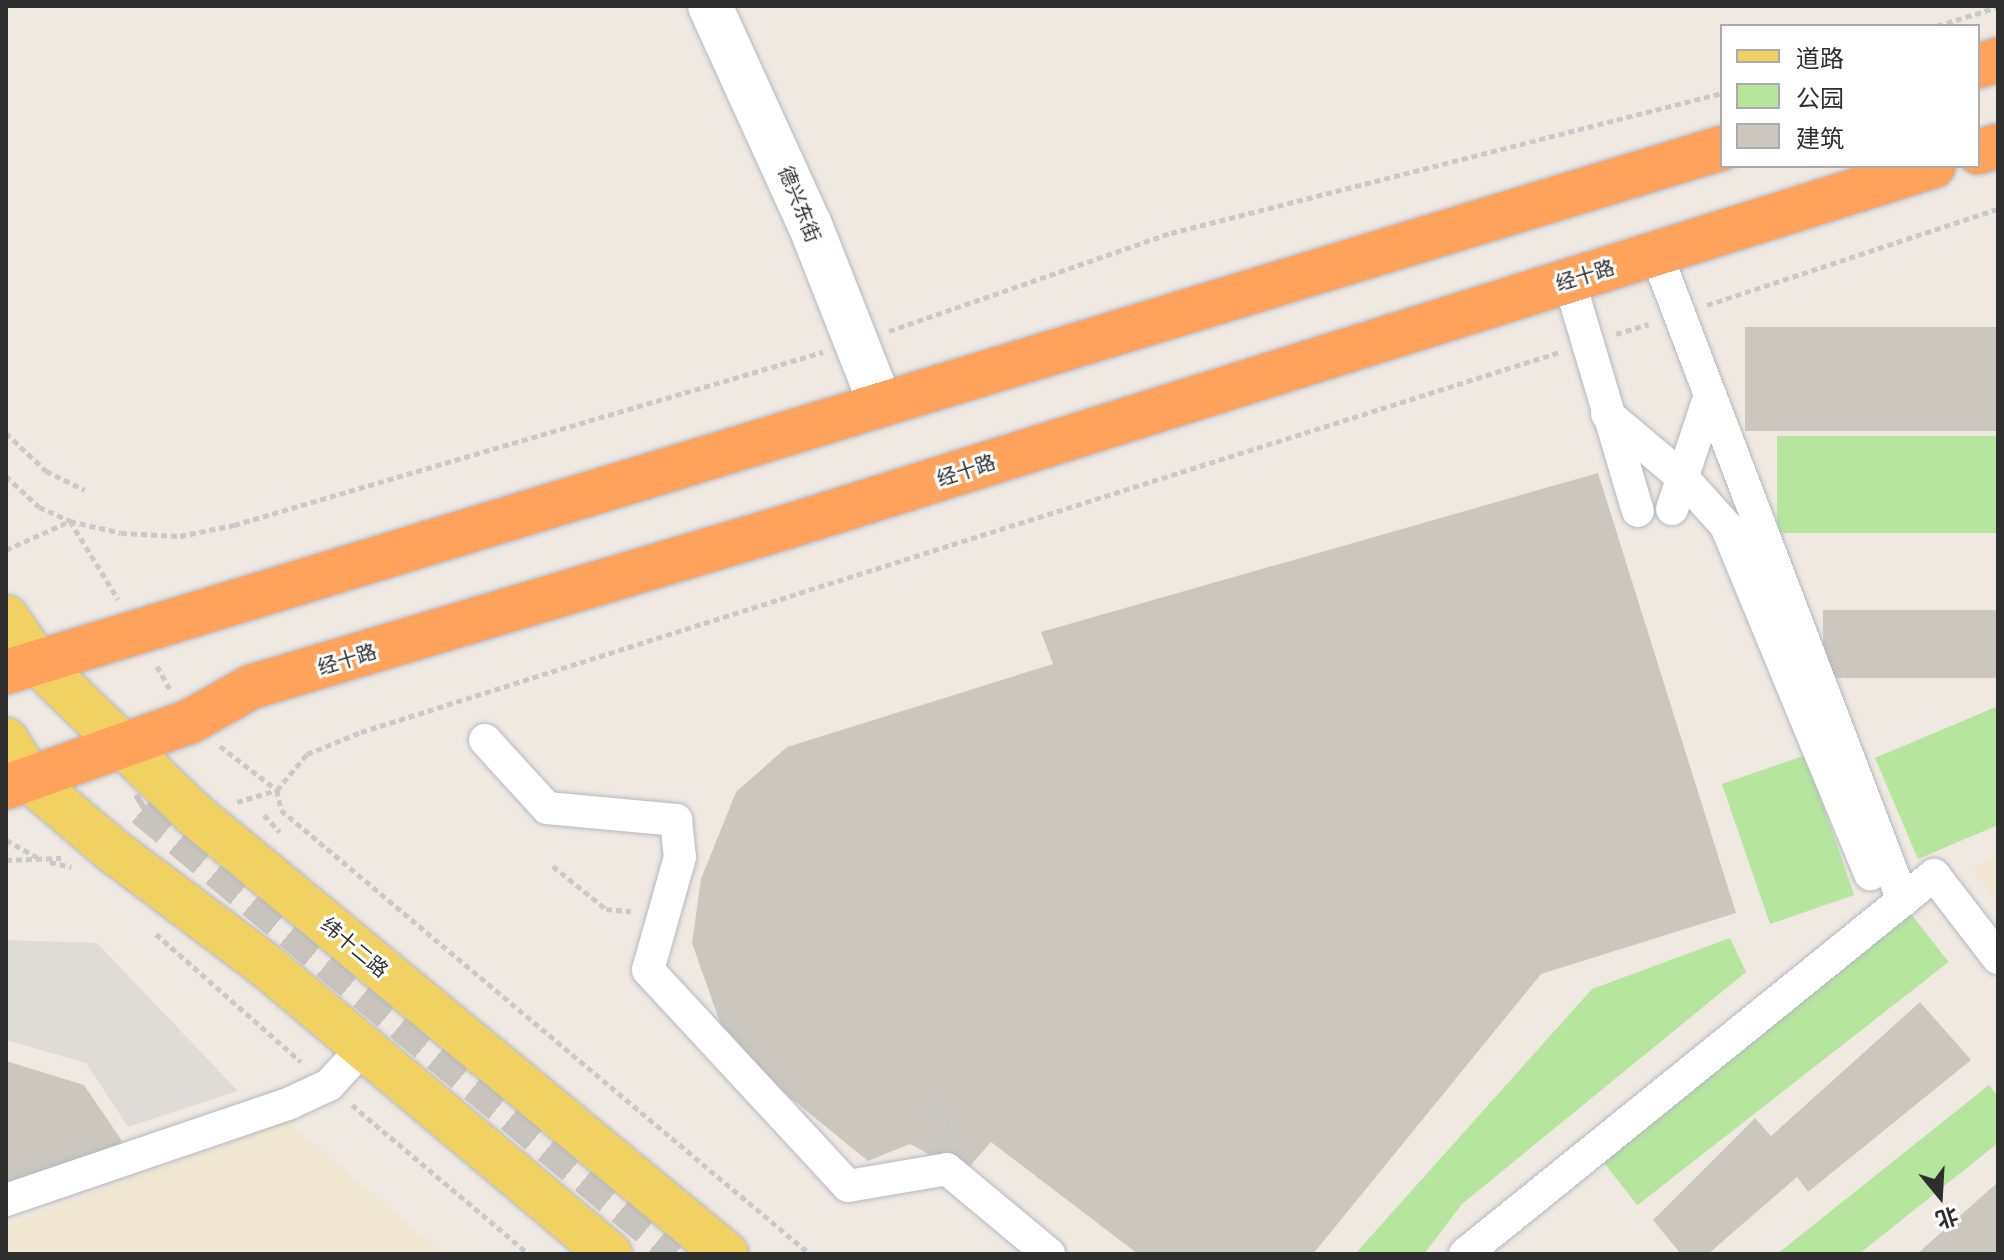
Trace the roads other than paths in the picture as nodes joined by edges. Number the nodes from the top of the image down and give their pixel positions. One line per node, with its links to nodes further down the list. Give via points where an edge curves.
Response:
1 (710, 6): 7 (street, 德兴东街, via 804,211)
2 (1720, 149): 7 (highway)
3 (1928, 168): 4 (highway, 经十路)
4 (1656, 253): 5 (highway, 经十路); 6 (street)
5 (1569, 280): 8 (street); 16 (highway, 经十路, via 786,527 251,687 189,722)
6 (1710, 395): 9 (street); 18 (street)
7 (881, 405): 13 (highway)
8 (1607, 414): 9 (street); 11 (street)
9 (1683, 478): 10 (street); 18 (street, via 1726,526)
10 (1672, 509)
11 (1638, 511)
12 (6, 617): 13 (main road, 纬十二路)
13 (21, 666): 16 (main road, 纬十二路)
14 (6, 740): 17 (main road)
15 (485, 740): 25 (street, via 547,808 676,820 680,857 648,970 848,1186 947,1169)
16 (119, 744): 17 (highway, 经十路); 24 (main road, 纬十二路, via 195,815)
17 (19, 785): 20 (main road, via 100,860)
18 (1891, 899): 19 (street, via 1934,875); 22 (street)
19 (1998, 958)
20 (364, 1047): 21 (street, via 329,1085); 23 (main road)
21 (6, 1200)
22 (1482, 1248)
23 (609, 1254)
24 (726, 1254)
25 (1049, 1254)

